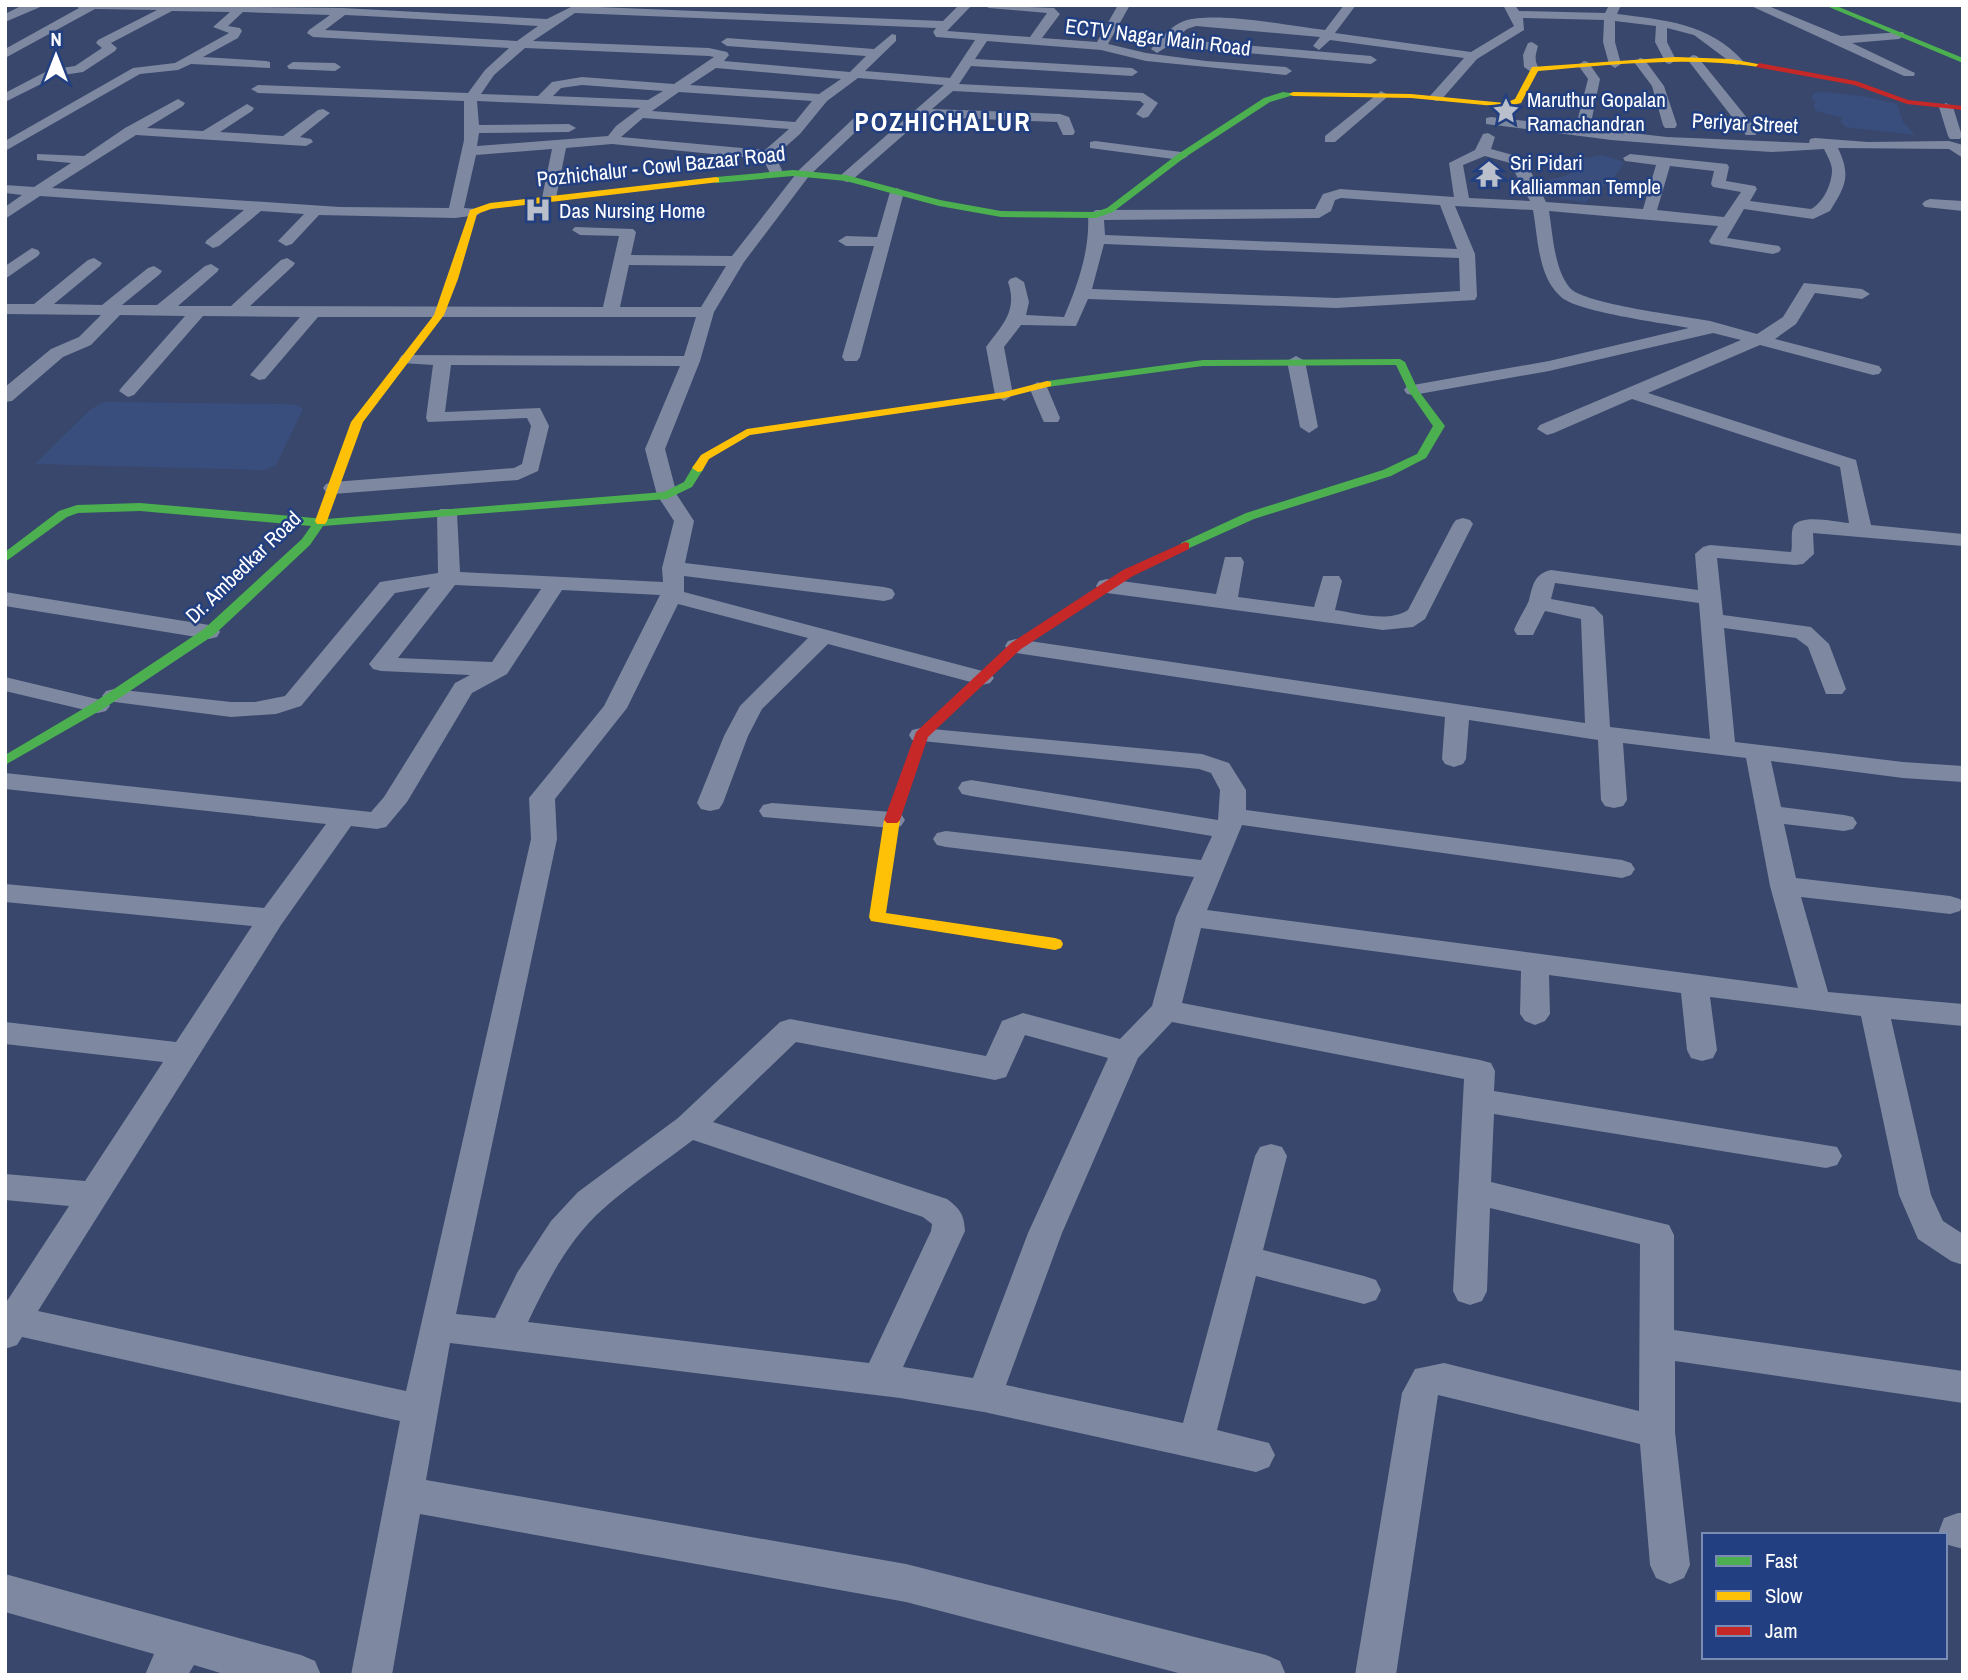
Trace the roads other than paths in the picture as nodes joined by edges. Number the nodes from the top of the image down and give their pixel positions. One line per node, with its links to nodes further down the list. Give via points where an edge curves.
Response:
1 (38, 5): 18 (street)
2 (80, 5): 9 (street)
3 (966, 5): 22 (street)
4 (989, 5): 28 (street, via 1050,10 1054,14)
5 (1124, 5): 32 (street)
6 (1350, 5): 23 (street)
7 (1755, 5): 27 (street)
8 (1827, 5): 24 (street)
9 (92, 6): 10 (street); 35 (street)
10 (116, 6): 11 (street)
11 (172, 7): 12 (street); 66 (street, via 102,43 111,48 79,69 58,71)
12 (243, 7): 16 (street); 40 (street, via 219,27 236,31 234,35)
13 (576, 7): 20 (street); 22 (street)
14 (1530, 8): 17 (street)
15 (1512, 10): 17 (street); 37 (street, via 1520,27)
16 (343, 11): 20 (street); 31 (street, via 313,33)
17 (1614, 12): 19 (street); 21 (street); 48 (street, via 1611,56)
18 (5, 19)
19 (1695, 21): 21 (street); 43 (street)
20 (548, 23): 31 (street)
21 (1663, 23): 42 (street, via 1661,45)
22 (946, 24): 26 (street, ECTV Nagar Main Road, via 940,34)
23 (1327, 35): 30 (street, via 1200,22 1185,25); 36 (street); 37 (street)
24 (1899, 35): 27 (street); 44 (street)
25 (892, 38): 34 (street)
26 (983, 38): 28 (street, ECTV Nagar Main Road); 45 (street)
27 (1840, 40): 56 (street)
28 (1033, 41): 32 (street, ECTV Nagar Main Road)
29 (727, 42): 34 (street)
30 (1167, 42): 36 (street); 38 (street)
31 (521, 44): 47 (street, via 723,55); 68 (street)
32 (1101, 46): 38 (street, ECTV Nagar Main Road)
33 (1532, 46): 53 (street, via 1529,55)
34 (877, 52): 58 (street)
35 (5, 54)
36 (1310, 56): 41 (street); 54 (street)
37 (1473, 56): 65 (street)
38 (1146, 57): 54 (street, ECTV Nagar Main Road)
39 (1693, 59): 42 (street); 43 (street); 89 (street)
40 (189, 60): 49 (street); 99 (street, via 170,69 137,71)
41 (1371, 60)
42 (1670, 60): 46 (street)
43 (1737, 61): 71 (street, via 1856,83 1907,102)
44 (1963, 61)
45 (968, 62): 55 (street); 59 (street)
46 (1640, 62): 48 (street); 83 (street, via 1658,86)
47 (715, 64): 57 (street); 58 (street)
48 (1615, 64): 50 (street)
49 (266, 65)
50 (1584, 65): 53 (street); 80 (street, via 1594,79 1591,118)
51 (293, 66): 62 (street, via 330,67)
52 (579, 69): 57 (street)
53 (1534, 70): 73 (street, via 1518,101)
54 (1286, 71): 63 (street)
55 (1132, 72)
56 (1909, 73)
57 (696, 75): 60 (street)
58 (854, 75): 59 (street); 67 (street)
59 (952, 85): 78 (street); 79 (street, via 1147,93 1152,103)
60 (676, 87): 67 (street); 70 (street, via 563,83); 75 (street)
61 (258, 89): 62 (street)
62 (293, 91): 68 (street)
63 (1283, 94): 64 (street, Pozhichalur - Cowl Bazaar Road); 103 (street, Pozhichalur - Cowl Bazaar Road)
64 (1381, 95): 65 (street, Pozhichalur - Cowl Bazaar Road); 93 (street)
65 (1436, 97): 73 (street, Pozhichalur - Cowl Bazaar Road)
66 (5, 98)
67 (822, 98): 84 (street)
68 (470, 99): 70 (street); 85 (street)
69 (1963, 99): 71 (street)
70 (540, 101): 75 (street)
71 (1952, 102): 92 (street)
72 (178, 103): 87 (street)
73 (1500, 105): 76 (street); 82 (street)
74 (247, 108): 91 (street)
75 (647, 109): 84 (street); 90 (street)
76 (1534, 111)
77 (323, 113): 94 (street)
78 (920, 113): 88 (street, via 1060,118); 112 (street)
79 (1143, 114)
80 (1569, 116)
81 (860, 120): 110 (street)
82 (1491, 121): 97 (street, Periyar Street, via 1770,147); 101 (street)
83 (1671, 125)
84 (799, 126): 102 (street)
85 (472, 129): 90 (street); 100 (street)
86 (1724, 130): 89 (street)
87 (130, 131): 91 (street); 108 (street)
88 (1068, 132)
89 (1751, 132): 97 (street)
90 (616, 134): 96 (street); 102 (street)
91 (206, 136): 94 (street)
92 (1955, 136)
93 (1330, 139)
94 (286, 141): 95 (street)
95 (306, 142)
96 (560, 144): 100 (street); 116 (street)
97 (1829, 144): 104 (street, via 1949,145); 131 (street, via 1840,168 1825,208)
98 (1095, 145): 103 (street)
99 (5, 147)
100 (469, 151): 125 (street)
101 (1483, 151): 117 (street, via 1455,163); 120 (street, via 1515,160)
102 (768, 155): 111 (street)
103 (1181, 156): 128 (street, Pozhichalur - Cowl Bazaar Road, via 1110,210)
104 (1963, 156): 107 (street)
105 (42, 157): 108 (street)
106 (1630, 158): 109 (street)
107 (1908, 159)
108 (86, 160): 114 (street)
109 (1664, 161): 118 (street, via 1722,167 1718,184 1750,189); 126 (street)
110 (804, 173): 111 (street, Pozhichalur - Cowl Bazaar Road); 112 (street, Pozhichalur - Cowl Bazaar Road); 140 (street)
111 (777, 174): 116 (street, Pozhichalur - Cowl Bazaar Road)
112 (846, 178): 115 (street, Pozhichalur - Cowl Bazaar Road)
113 (5, 189): 114 (street)
114 (37, 191): 122 (street); 127 (street)
115 (897, 192): 128 (street, Pozhichalur - Cowl Bazaar Road, via 1001,215); 135 (street)
116 (549, 198): 124 (street, Pozhichalur - Cowl Bazaar Road, via 500,203)
117 (1454, 202): 120 (street); 128 (street, via 1340,193 1328,197 1326,208 1319,213); 138 (street)
118 (1740, 204): 129 (street); 131 (street)
119 (1930, 204): 121 (street)
120 (1540, 206): 126 (street); 162 (street, via 1549,259 1567,295 1600,306)
121 (1963, 206)
122 (257, 207): 123 (street); 136 (street)
123 (316, 211): 125 (street); 133 (street)
124 (473, 212): 125 (street); 159 (street, Dr. Ambedkar Road)
125 (455, 213)
126 (1649, 213): 129 (street)
127 (5, 215)
128 (1096, 215): 132 (street)
129 (1728, 222): 131 (street, via 1717,241)
130 (580, 230): 139 (street, via 628,232)
131 (1777, 237)
132 (1097, 239): 138 (street); 147 (street)
133 (286, 241)
134 (846, 242): 135 (street)
135 (885, 242): 164 (street)
136 (213, 243)
137 (32, 253): 145 (street)
138 (1466, 254): 149 (street, via 1469,296 1336,303)
139 (622, 260): 140 (street); 157 (street)
140 (737, 261): 158 (street)
141 (94, 263): 151 (street)
142 (287, 263): 155 (street)
143 (211, 269): 153 (street)
144 (154, 271): 152 (street)
145 (5, 274)
146 (1016, 282): 161 (street, via 1021,294)
147 (1082, 294): 149 (street); 161 (street, via 1070,322)
148 (1862, 294): 163 (street, via 1810,287 1790,320)
149 (1152, 296): 160 (street)
150 (5, 309): 151 (street)
151 (38, 309): 152 (street)
152 (110, 310): 153 (street); 176 (street, via 85,341 57,353)
153 (162, 310): 154 (street)
154 (200, 310): 155 (street); 173 (street)
155 (235, 311): 156 (street)
156 (313, 312): 159 (street); 170 (street)
157 (610, 312): 158 (street); 159 (street)
158 (706, 312): 167 (street)
159 (440, 313): 165 (street, Dr. Ambedkar Road)
160 (1153, 314)
161 (1017, 320): 175 (street, via 995,346)
162 (1712, 327): 163 (street); 172 (street, via 1549,366)
163 (1753, 340): 169 (street); 174 (street)
164 (851, 357)
165 (408, 359): 166 (street); 180 (street, Dr. Ambedkar Road, via 357,422)
166 (443, 360): 167 (street); 180 (street, via 435,418 533,412 540,426 531,467 518,474)
167 (691, 361): 181 (street, via 655,449)
168 (1296, 361): 171 (street, via 1203,363); 172 (street, via 1400,362); 178 (street)
169 (1872, 370)
170 (259, 374)
171 (1038, 387): 175 (street); 177 (street)
172 (1413, 390): 193 (street, via 1439,426 1422,456 1387,473 1250,516)
173 (128, 391)
174 (1631, 393): 179 (street); 185 (street, via 1849,464)
175 (1004, 395): 181 (street, via 747,432 705,457 688,484)
176 (5, 397)
177 (1051, 418)
178 (1309, 427)
179 (1547, 429)
180 (333, 488): 183 (street, Dr. Ambedkar Road)
181 (667, 495): 182 (street); 192 (street, via 684,521)
182 (447, 513): 183 (street); 189 (street)
183 (320, 523): 187 (street, via 140,507 77,509 63,514); 201 (street, Dr. Ambedkar Road, via 306,542)
184 (1463, 524): 199 (street, via 1417,614 1405,622)
185 (1861, 530): 186 (street); 198 (street, via 1803,528 1803,554 1795,559 1710,551 1706,554)
186 (1963, 540)
187 (6, 556)
188 (1233, 562): 196 (street)
189 (449, 578): 191 (street); 204 (street, via 381,664); 208 (street, via 388,587 293,701 282,707)
190 (1331, 581): 199 (street)
191 (556, 583): 192 (street); 204 (street)
192 (673, 584): 194 (street); 202 (street); 258 (street, via 615,708 542,798 544,839)
193 (1107, 586): 196 (street); 203 (street)
194 (884, 594)
195 (5, 599): 201 (street)
196 (1226, 602): 199 (street)
197 (1541, 604): 198 (street, via 1544,582 1551,576); 200 (street, via 1533,610); 210 (street, via 1592,616)
198 (1710, 609): 207 (street, via 1803,632 1818,644); 212 (street)
199 (1324, 615)
200 (1525, 630)
201 (209, 632): 208 (street, Dr. Ambedkar Road)
202 (822, 636): 205 (street); 220 (street, via 752,706)
203 (1016, 646): 205 (street); 209 (street)
204 (499, 669): 223 (street, via 463,688 394,802 377,821)
205 (982, 678): 211 (street)
206 (5, 684): 208 (street)
207 (1834, 689)
208 (106, 701): 215 (street, Dr. Ambedkar Road)
209 (1458, 712): 210 (street); 214 (street)
210 (1604, 733): 212 (street); 219 (street)
211 (921, 735): 224 (street); 226 (street, via 1202,762 1220,768 1233,790)
212 (1723, 748): 213 (street)
213 (1758, 752): 216 (street); 222 (street)
214 (1454, 759)
215 (5, 761)
216 (1963, 774)
217 (5, 781): 223 (street)
218 (971, 788): 226 (street)
219 (1614, 800)
220 (710, 803)
221 (772, 811): 224 (street)
222 (1772, 814): 225 (street); 230 (street)
223 (344, 817): 234 (street)
224 (892, 820): 235 (street, via 877,917)
225 (1844, 822)
226 (1231, 823): 228 (street); 229 (street)
227 (946, 839): 229 (street)
228 (1622, 869)
229 (1210, 870): 233 (street)
230 (1784, 886): 232 (street); 238 (street)
231 (5, 893): 234 (street)
232 (1950, 905)
233 (1190, 917): 236 (street); 240 (street)
234 (271, 918): 246 (street)
235 (1055, 944)
236 (1535, 963): 237 (street); 241 (street)
237 (1695, 985): 238 (street); 244 (street)
238 (1816, 1001): 239 (street)
239 (1874, 1006): 242 (street); 254 (street, via 1915,1195 1930,1230)
240 (1166, 1010): 245 (street); 247 (street, via 1480,1071)
241 (1535, 1014)
242 (1963, 1015)
243 (5, 1033): 246 (street)
244 (1702, 1050)
245 (1126, 1052): 248 (street, via 1023,1024 1012,1029 995,1069 790,1030); 264 (street, via 1045,1233)
246 (186, 1054): 253 (street)
247 (1479, 1100): 250 (street); 252 (street)
248 (689, 1126): 260 (street, via 590,1201 563,1230 529,1283); 262 (street, via 935,1208 948,1217 948,1230)
249 (1271, 1156): 255 (street)
250 (1826, 1156)
251 (5, 1187): 253 (street)
252 (1477, 1192): 257 (street); 261 (street, via 1657,1235)
253 (92, 1195): 259 (street)
254 (1963, 1251)
255 (1244, 1259): 256 (street); 267 (street)
256 (1364, 1290)
257 (1470, 1291)
258 (436, 1326): 260 (street); 265 (street)
259 (10, 1327): 265 (street)
260 (505, 1335): 262 (street)
261 (1658, 1343): 263 (street); 266 (street)
262 (878, 1380): 264 (street)
263 (1963, 1387)
264 (984, 1396): 267 (street)
265 (421, 1410): 269 (street)
266 (1657, 1432): 270 (street); 276 (street, via 1444,1379 1428,1380 1420,1393)
267 (1196, 1441): 268 (street)
268 (1256, 1455)
269 (405, 1494): 274 (street); 275 (street, via 906,1583)
270 (1670, 1565)
271 (5, 1593): 272 (street)
272 (174, 1659): 273 (street)
273 (302, 1675)
274 (371, 1675)
275 (1266, 1675)
276 (1375, 1675)

